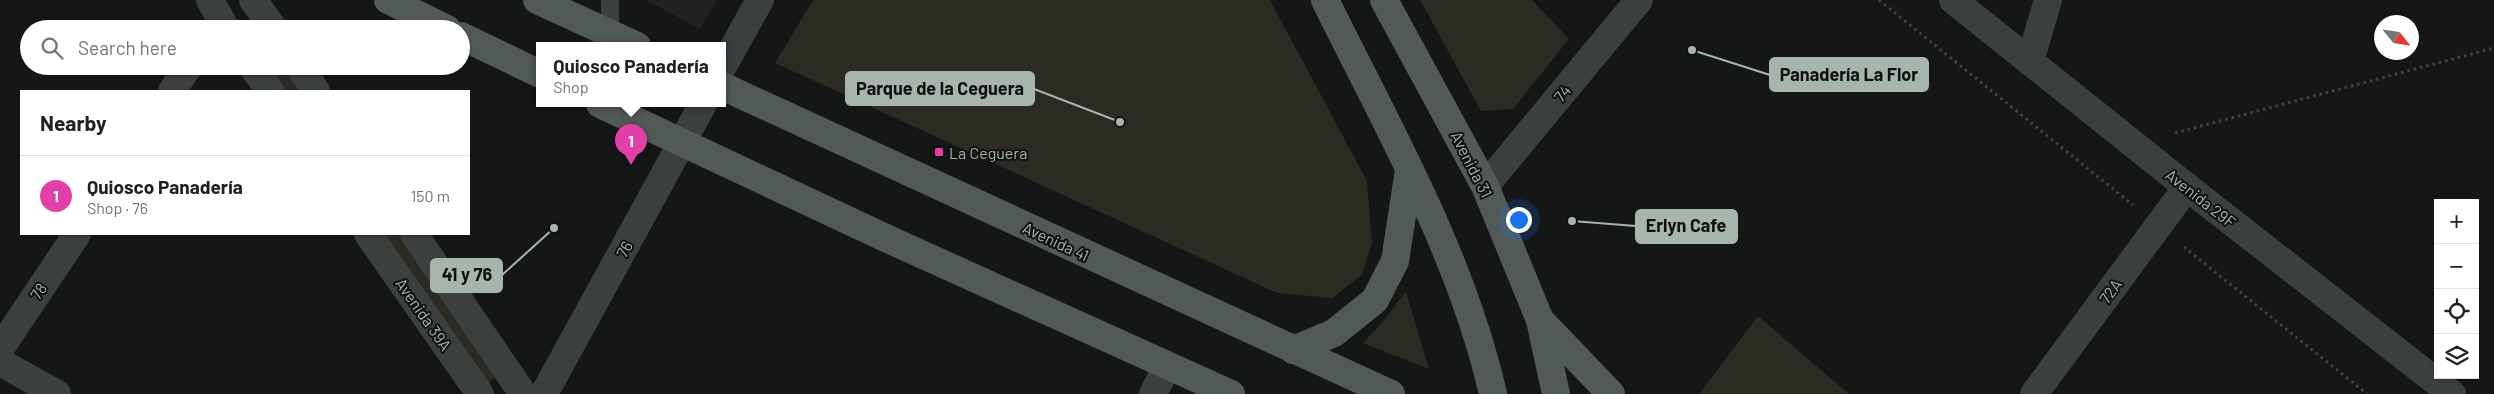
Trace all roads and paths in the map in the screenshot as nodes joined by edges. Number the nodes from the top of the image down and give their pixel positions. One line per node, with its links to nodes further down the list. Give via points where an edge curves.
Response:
1 (253, 0): 12 (street)
2 (388, 0): 13 (main road)
3 (537, 0): 14 (main road)
4 (610, 0): 14 (lane)
5 (760, 0): 18 (street)
6 (1325, 0): 32 (main road)
7 (1384, 0): 33 (main road, Avenida 31)
8 (1639, 0): 33 (street, 74)
9 (1879, 0): 35 (path)
10 (1952, 0): 19 (street, Avenida 29F)
11 (2048, 0): 19 (street)
12 (267, 20)
13 (428, 20)
14 (610, 34): 16 (main road)
15 (470, 40): 20 (main road)
16 (628, 42)
17 (2494, 48): 31 (path)
18 (726, 61)
19 (2030, 61): 31 (street, Avenida 29F)
20 (536, 72)
21 (183, 75): 25 (street)
22 (258, 75): 26 (street)
23 (305, 75): 27 (street)
24 (726, 88): 41 (main road, Avenida 41)
25 (173, 90)
26 (269, 90)
27 (315, 90)
28 (606, 107): 30 (main road)
29 (701, 107): 30 (street, 76)
30 (681, 144): 43 (main road); 47 (street, 76)
31 (2133, 144): 34 (street, Avenida 29F)
32 (1409, 170): 41 (main road, via 1395,261 1375,300 1334,332); 51 (main road, via 1446,246)
33 (1485, 186): 39 (main road, Avenida 31)
34 (2187, 187): 35 (street, 72A); 56 (street, Avenida 29F)
35 (2158, 226): 54 (street, 72A); 55 (path)
36 (76, 235): 40 (street, 78)
37 (369, 235): 45 (street, Avenida 39A)
38 (415, 235): 46 (street)
39 (1540, 320): 52 (main road, Avenida 31); 53 (main road)
40 (0, 348)
41 (1293, 350): 50 (main road, Avenida 41)
42 (0, 362): 44 (street)
43 (1168, 366): 48 (street); 49 (main road)
44 (57, 394)
45 (480, 394)
46 (523, 394)
47 (544, 394)
48 (1153, 394)
49 (1231, 394)
50 (1390, 394)
51 (1493, 394)
52 (1556, 394)
53 (1611, 394)
54 (2034, 394)
55 (2367, 394)
56 (2452, 394)

